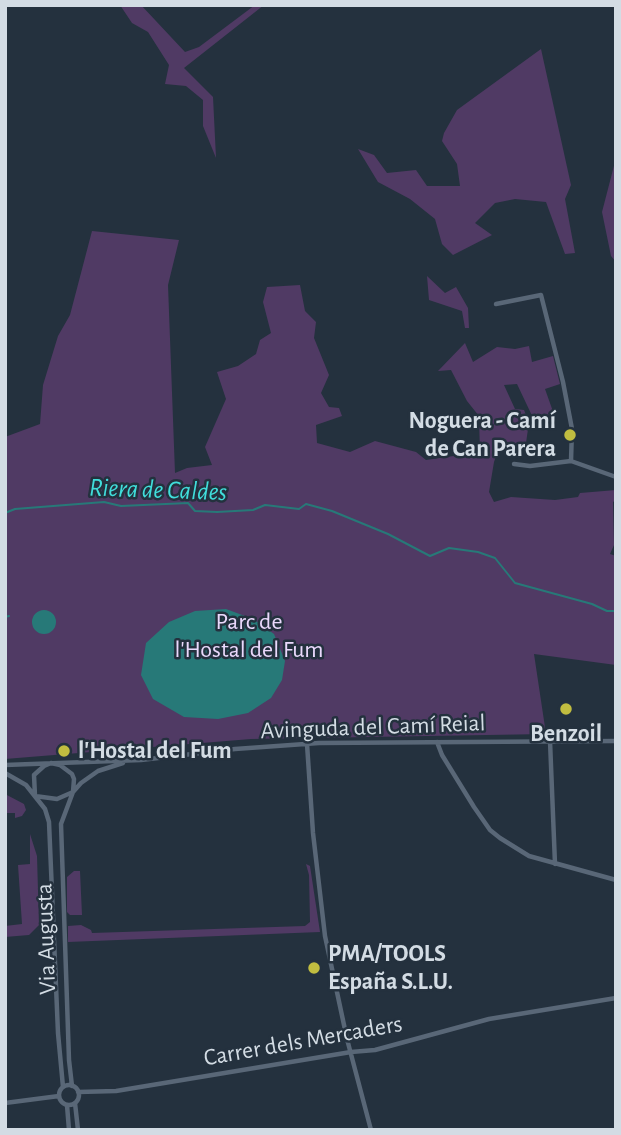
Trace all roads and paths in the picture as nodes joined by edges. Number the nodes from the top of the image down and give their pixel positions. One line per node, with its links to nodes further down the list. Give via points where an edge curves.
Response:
1 (496, 304): 2 (street, via 541,295 568,405)
2 (571, 461): 3 (street); 4 (street)
3 (514, 464)
4 (616, 477)
5 (550, 741): 6 (street, Avinguda del Camí Reial); 7 (street, Avinguda del Camí Reial); 15 (street)
6 (616, 741)
7 (437, 742): 8 (street, Avinguda del Camí Reial); 15 (street, via 490,830 519,851)
8 (307, 744): 9 (street, Avinguda del Camí Reial); 18 (street, via 326,936)
9 (141, 760): 10 (street, Avinguda del Camí Reial); 13 (street, via 98,771)
10 (51, 763): 11 (street, Avinguda del Camí Reial); 13 (street, via 72,774); 14 (street, via 34,775)
11 (5, 765)
12 (5, 773): 14 (street, Via Augusta)
13 (73, 792): 14 (street, via 57,799); 19 (street, Via Augusta, via 60,837)
14 (35, 796): 20 (street, Via Augusta, via 49,822)
15 (555, 864): 16 (street)
16 (616, 880)
17 (616, 998): 18 (street, Carrer dels Mercaders, via 489,1019 375,1050)
18 (351, 1052): 21 (street, Carrer dels Mercaders, via 116,1091); 28 (street)
19 (72, 1086): 20 (street); 21 (street)
20 (63, 1087): 22 (street)
21 (78, 1092): 23 (street)
22 (59, 1096): 24 (street); 25 (street)
23 (75, 1102): 25 (street); 27 (street)
24 (5, 1103)
25 (66, 1105): 26 (street)
26 (69, 1130)
27 (78, 1130)
28 (371, 1130)

